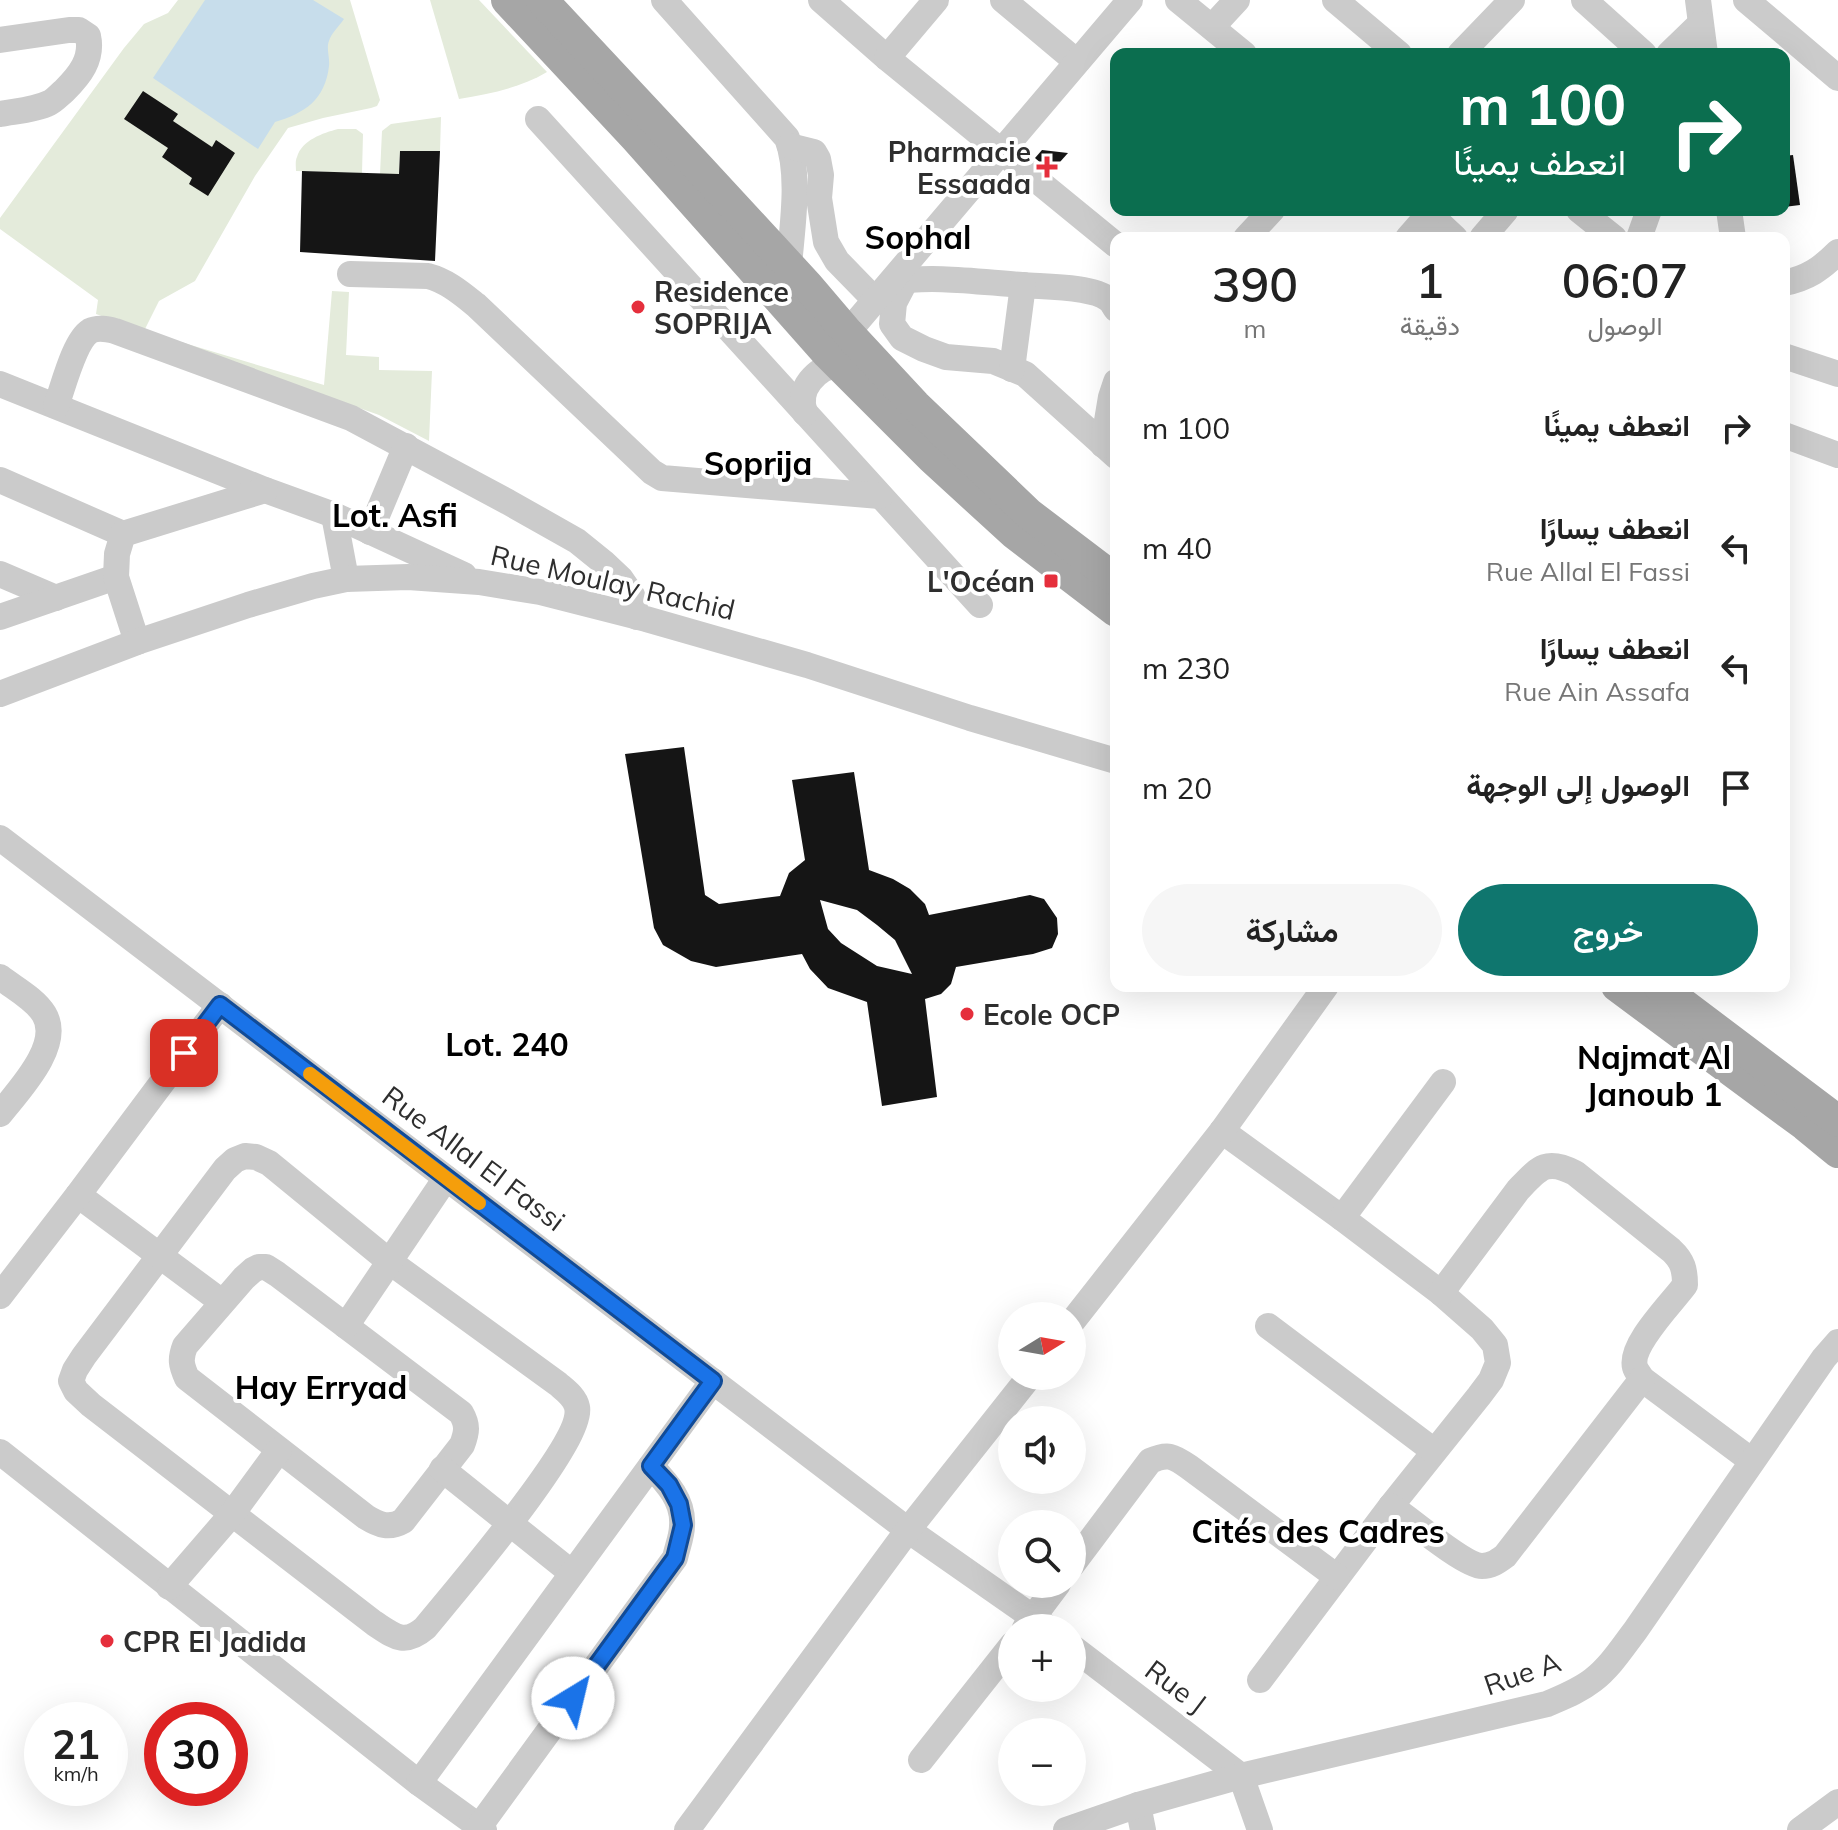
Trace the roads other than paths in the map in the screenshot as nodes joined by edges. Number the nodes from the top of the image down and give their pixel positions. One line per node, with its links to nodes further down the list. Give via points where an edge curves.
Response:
1 (507, 0): 44 (main road)
2 (542, 0): 38 (main road)
3 (664, 0): 28 (street)
4 (821, 0): 23 (street)
5 (936, 0): 23 (street)
6 (1003, 0): 24 (street)
7 (1130, 0): 24 (street)
8 (1178, 0): 15 (street)
9 (1237, 0): 15 (street)
10 (1335, 0): 18 (street)
11 (1512, 0): 19 (street)
12 (1584, 0): 20 (street)
13 (1746, 0): 25 (street)
14 (1699, 12): 21 (street); 22 (street)
15 (1212, 27): 17 (street)
16 (0, 40): 26 (street, via 79,30 88,36 90,46 86,65 52,102)
17 (1237, 48)
18 (1392, 48)
19 (1466, 48)
20 (1637, 48)
21 (1673, 48)
22 (1704, 48)
23 (887, 58): 29 (street)
24 (1077, 62): 29 (street)
25 (1838, 78)
26 (0, 114)
27 (538, 119): 48 (street)
28 (790, 146): 38 (street); 42 (street, via 814,152 818,159 826,242 837,261)
29 (1001, 153): 36 (street); 42 (street)
30 (1431, 216): 33 (street)
31 (1501, 216): 34 (street)
32 (1586, 216): 35 (street)
33 (1449, 232)
34 (1487, 232)
35 (1606, 232)
36 (1110, 240)
37 (1838, 252): 40 (street, via 1826,265)
38 (789, 266): 44 (main road)
39 (350, 274): 58 (street, via 428,276 450,284 662,478)
40 (1790, 282)
41 (1023, 285): 42 (street, via 953,280); 43 (street, via 1088,291); 46 (street)
42 (891, 287): 44 (street); 46 (street, via 892,324 902,338 946,357 993,361)
43 (1110, 302)
44 (832, 347): 48 (street, via 813,349 802,368); 51 (street, via 829,366 812,379 803,396); 63 (main road, via 915,405 1029,514); 69 (main road, via 932,458 1014,533)
45 (1790, 358): 47 (street)
46 (1012, 369): 54 (street, via 1025,374)
47 (1838, 374)
48 (775, 380): 51 (street)
49 (0, 384): 50 (street)
50 (56, 406): 53 (street, via 79,343 89,332 107,329 351,418); 57 (street)
51 (805, 413): 58 (street)
52 (1790, 437): 55 (street)
53 (406, 446): 60 (street); 71 (street, via 577,541 621,579)
54 (1110, 450)
55 (1838, 455)
56 (0, 480): 61 (street)
57 (265, 490): 59 (street); 61 (street)
58 (880, 496): 68 (street)
59 (334, 515): 60 (street); 65 (street)
60 (370, 532): 66 (street)
61 (123, 534): 64 (street)
62 (0, 574): 67 (street)
63 (1110, 575)
64 (116, 577): 67 (street); 72 (street)
65 (346, 579): 66 (street, Rue Moulay Rachid); 72 (street, Rue Moulay Rachid)
66 (479, 582): 71 (street, Rue Moulay Rachid)
67 (56, 598): 70 (street)
68 (980, 605)
69 (1110, 606)
70 (0, 617)
71 (637, 617): 74 (street, Rue Moulay Rachid)
72 (137, 642): 73 (street, Rue Moulay Rachid)
73 (0, 694)
74 (1110, 759)
75 (0, 838): 80 (street, Rue Allal El Fassi)
76 (0, 977): 82 (street, via 38,1007 49,1032 38,1063)
77 (1322, 992): 84 (street)
78 (1625, 992): 85 (main road)
79 (1667, 992): 83 (main road)
80 (220, 1005): 86 (street, Rue Allal El Fassi); 87 (street)
81 (1443, 1082): 88 (street)
82 (0, 1114)
83 (1838, 1121)
84 (1222, 1131): 88 (street); 94 (street)
85 (1838, 1152)
86 (446, 1178): 90 (street); 99 (street, Rue Allal El Fassi)
87 (78, 1195): 89 (street); 92 (street)
88 (1342, 1218): 91 (street)
89 (160, 1257): 90 (street, via 225,1169 245,1156 269,1163); 93 (street); 108 (street, via 84,1356 71,1381 91,1405)
90 (390, 1262): 95 (street); 109 (street, via 558,1384 577,1407 570,1436)
91 (1441, 1293): 98 (street, via 1532,1175 1559,1165 1680,1258 1685,1285 1636,1353); 102 (street, via 1489,1337 1498,1363 1491,1380)
92 (0, 1296)
93 (222, 1302): 95 (street, via 253,1270 266,1267); 101 (street, via 185,1346 182,1367 187,1378)
94 (1086, 1304)
95 (346, 1326): 106 (street, via 461,1413 467,1432)
96 (1268, 1326): 102 (street)
97 (1833, 1356): 104 (street, Rue A)
98 (1642, 1379): 104 (street); 107 (street, via 1496,1563 1481,1566 1467,1561)
99 (713, 1381): 105 (street); 110 (street, Rue Allal El Fassi)
100 (1019, 1390): 110 (street)
101 (279, 1450): 106 (street, via 366,1517 386,1526 403,1521); 108 (street)
102 (1434, 1451): 107 (street)
103 (3, 1461): 114 (street)
104 (1752, 1461): 120 (street, Rue A, via 1635,1631 1593,1680 1535,1708)
105 (651, 1466): 112 (street); 124 (street, via 679,1504 683,1525 675,1558)
106 (442, 1469): 109 (street)
107 (1391, 1506): 113 (street)
108 (232, 1514): 109 (street, via 374,1623 396,1638 408,1639 425,1628); 114 (street)
109 (511, 1524): 112 (street)
110 (908, 1530): 115 (street); 125 (street)
111 (1086, 1546): 113 (street, via 1150,1461 1163,1455 1189,1467)
112 (572, 1573): 121 (street)
113 (1337, 1577): 118 (street)
114 (169, 1587): 121 (street)
115 (1022, 1614)
116 (1086, 1658): 120 (street, Rue J)
117 (998, 1663): 119 (street)
118 (1260, 1680)
119 (921, 1760)
120 (1241, 1776): 123 (street, Rue A); 127 (street)
121 (419, 1783): 124 (street)
122 (1838, 1802): 128 (street)
123 (1141, 1817): 126 (street, Rue A)
124 (481, 1828)
125 (687, 1830)
126 (1066, 1830)
127 (1260, 1830)
128 (1800, 1830)

